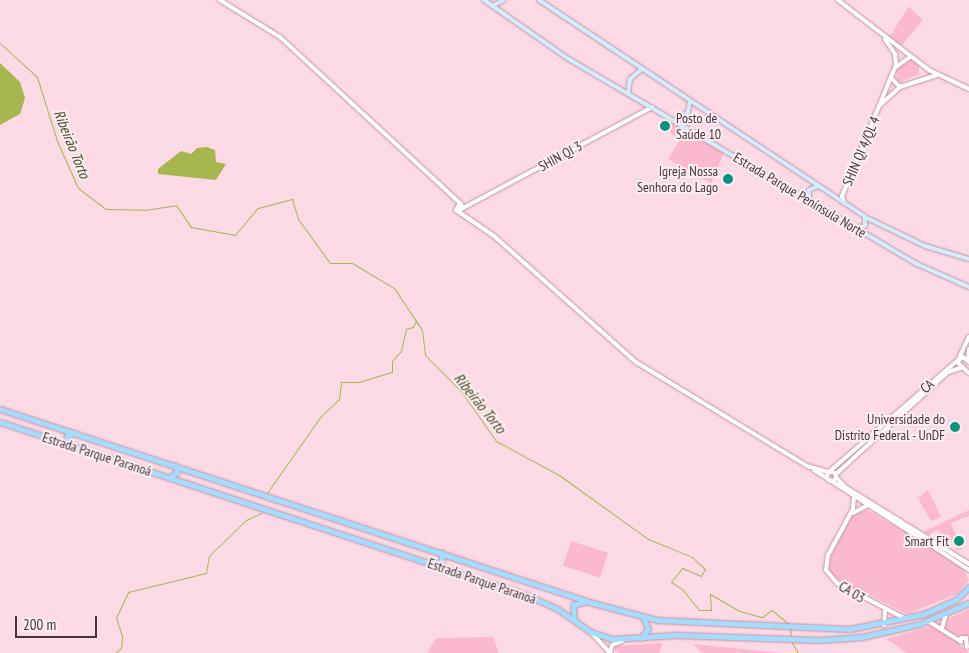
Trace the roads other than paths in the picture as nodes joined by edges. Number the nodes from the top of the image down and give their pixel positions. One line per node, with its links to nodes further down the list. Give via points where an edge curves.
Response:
1 (220, 0): 25 (street, via 280,37)
2 (484, 0): 6 (main road, Estrada Parque Península Norte)
3 (504, 0): 6 (main road, via 497,6)
4 (539, 0): 10 (main road, Estrada Parque Península Norte)
5 (838, 0): 7 (street)
6 (490, 6): 17 (main road, Estrada Parque Península Norte, via 522,30)
7 (885, 39): 8 (street); 11 (street, via 895,54)
8 (910, 57): 9 (street); 11 (street)
9 (922, 65): 12 (street); 14 (street)
10 (642, 69): 17 (main road, via 630,79); 18 (main road, Estrada Parque Península Norte)
11 (894, 71): 13 (street, SHIN QI 4/QL 4)
12 (938, 76): 14 (street, SHIN QI 4/QL 4); 16 (street)
13 (891, 78): 15 (street); 21 (street, SHIN QI 4/QL 4)
14 (918, 79): 15 (street, SHIN QI 4/QL 4)
15 (900, 87): 21 (street, SHIN QI 4/QL 4)
16 (969, 89)
17 (628, 93): 19 (main road, Estrada Parque Península Norte)
18 (690, 100): 23 (main road, via 688,112); 24 (main road, Estrada Parque Península Norte)
19 (646, 104): 20 (main road, Estrada Parque Península Norte); 22 (street)
20 (652, 107): 22 (street, SHIN QI 3); 23 (main road, Estrada Parque Península Norte)
21 (879, 107): 26 (street, SHIN QI 4/QL 4)
22 (643, 111): 30 (street, SHIN QI 3)
23 (676, 121): 28 (main road, Estrada Parque Península Norte)
24 (818, 186): 27 (main road, Estrada Parque Península Norte); 28 (main road, via 809,190)
25 (447, 194): 30 (street); 30 (street, via 455,206)
26 (842, 196): 27 (street, SHIN QI 4/QL 4); 29 (street, SHIN QI 4/QL 4)
27 (836, 198): 29 (main road, Estrada Parque Península Norte)
28 (809, 200): 32 (main road, Estrada Parque Península Norte)
29 (844, 203): 31 (main road, Estrada Parque Península Norte)
30 (461, 207): 46 (street, via 468,217 636,362)
31 (865, 217): 32 (main road, via 865,226); 33 (main road, Estrada Parque Península Norte, via 925,246)
32 (857, 228): 34 (main road, Estrada Parque Península Norte, via 917,264)
33 (969, 259)
34 (969, 287)
35 (969, 337): 37 (street, CA)
36 (969, 349): 38 (street)
37 (958, 359): 38 (street); 39 (street); 47 (street, CA)
38 (969, 361): 39 (street, CA)
39 (962, 368): 40 (street); 48 (street, CA, via 948,372)
40 (969, 372)
41 (0, 409): 43 (main road, Estrada Parque Paranoá)
42 (0, 422): 44 (main road, Estrada Parque Paranoá)
43 (76, 433): 44 (main road, via 67,436); 45 (main road, Estrada Parque Paranoá)
44 (67, 444): 49 (main road, Estrada Parque Paranoá)
45 (174, 466): 49 (main road, via 177,472); 54 (main road, Estrada Parque Paranoá)
46 (812, 468): 47 (street); 50 (street)
47 (829, 472): 48 (street); 50 (street)
48 (836, 475): 50 (street, CA); 58 (street, via 845,487)
49 (170, 478): 55 (main road, Estrada Parque Paranoá)
50 (829, 479): 51 (street)
51 (854, 497): 52 (street); 53 (street, CA 03)
52 (868, 505): 53 (street); 59 (street)
53 (851, 514): 64 (street, CA 03, via 828,555 826,570 837,583)
54 (333, 518): 55 (main road, via 325,520); 56 (main road, Estrada Parque Paranoá)
55 (327, 528): 57 (main road, Estrada Parque Paranoá)
56 (442, 553): 57 (main road, via 441,562); 62 (main road, Estrada Parque Paranoá)
57 (435, 564): 69 (main road, Estrada Parque Paranoá, via 542,601)
58 (969, 564)
59 (969, 570)
60 (968, 587): 61 (main road); 67 (main road, Estrada Parque Paranoá, via 956,600)
61 (969, 595)
62 (593, 603): 66 (main road, Estrada Parque Paranoá); 69 (main road, via 578,601 572,605 571,614)
63 (969, 603): 65 (main road, Estrada Parque Paranoá)
64 (885, 611): 67 (street, CA 03); 70 (street)
65 (946, 614): 68 (main road, Estrada Parque Paranoá); 71 (street)
66 (642, 617): 70 (main road, Estrada Parque Paranoá, via 799,629); 73 (main road, via 648,629)
67 (906, 619): 70 (main road, Estrada Parque Paranoá)
68 (928, 621): 71 (street); 73 (main road, Estrada Parque Paranoá, via 862,637 798,639 676,635)
69 (577, 623): 72 (main road, Estrada Parque Paranoá)
70 (884, 625)
71 (942, 628): 74 (street)
72 (591, 632): 75 (main road, Estrada Parque Paranoá); 78 (street)
73 (637, 639): 75 (main road, Estrada Parque Paranoá)
74 (965, 640): 77 (street)
75 (622, 641): 76 (street)
76 (610, 648): 78 (street); 79 (street)
77 (968, 648)
78 (610, 653)
79 (616, 653)

